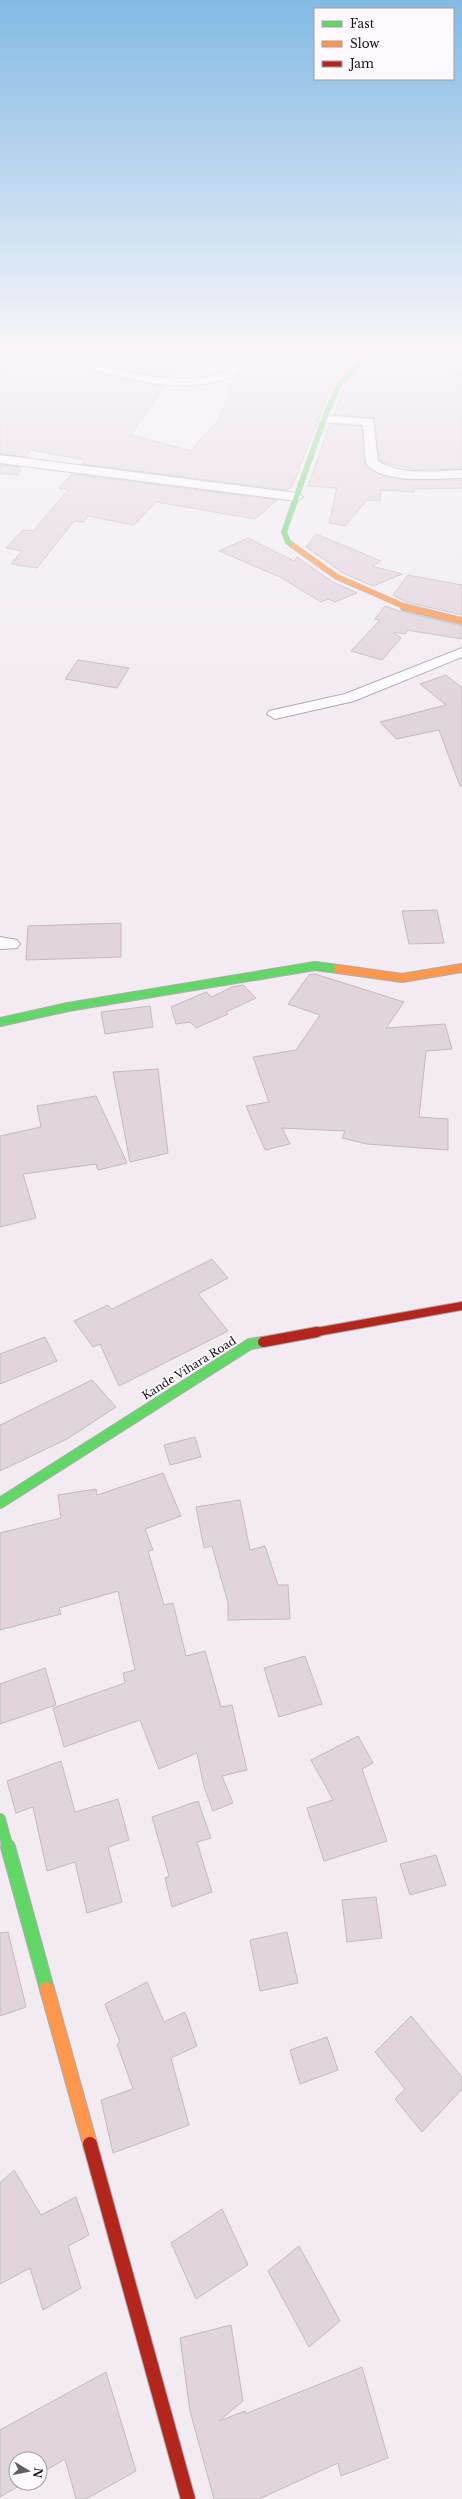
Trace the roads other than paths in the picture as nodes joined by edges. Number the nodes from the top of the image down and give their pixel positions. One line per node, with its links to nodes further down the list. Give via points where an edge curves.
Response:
1 (99, 472): 5 (street)
2 (306, 472): 5 (street)
3 (385, 472): 4 (street, via 416,475)
4 (462, 474)
5 (297, 497): 6 (street, via 284,532 288,542 337,577 401,606)
6 (462, 621)
7 (462, 652): 8 (street, via 349,698)
8 (274, 714)
9 (462, 968): 10 (street, via 402,978 314,966 68,1007)
10 (0, 1022)
11 (462, 1306): 12 (street, Kande Vihara Road, via 250,1344)
12 (0, 1503)
13 (0, 1819): 14 (street)
14 (188, 2499)

